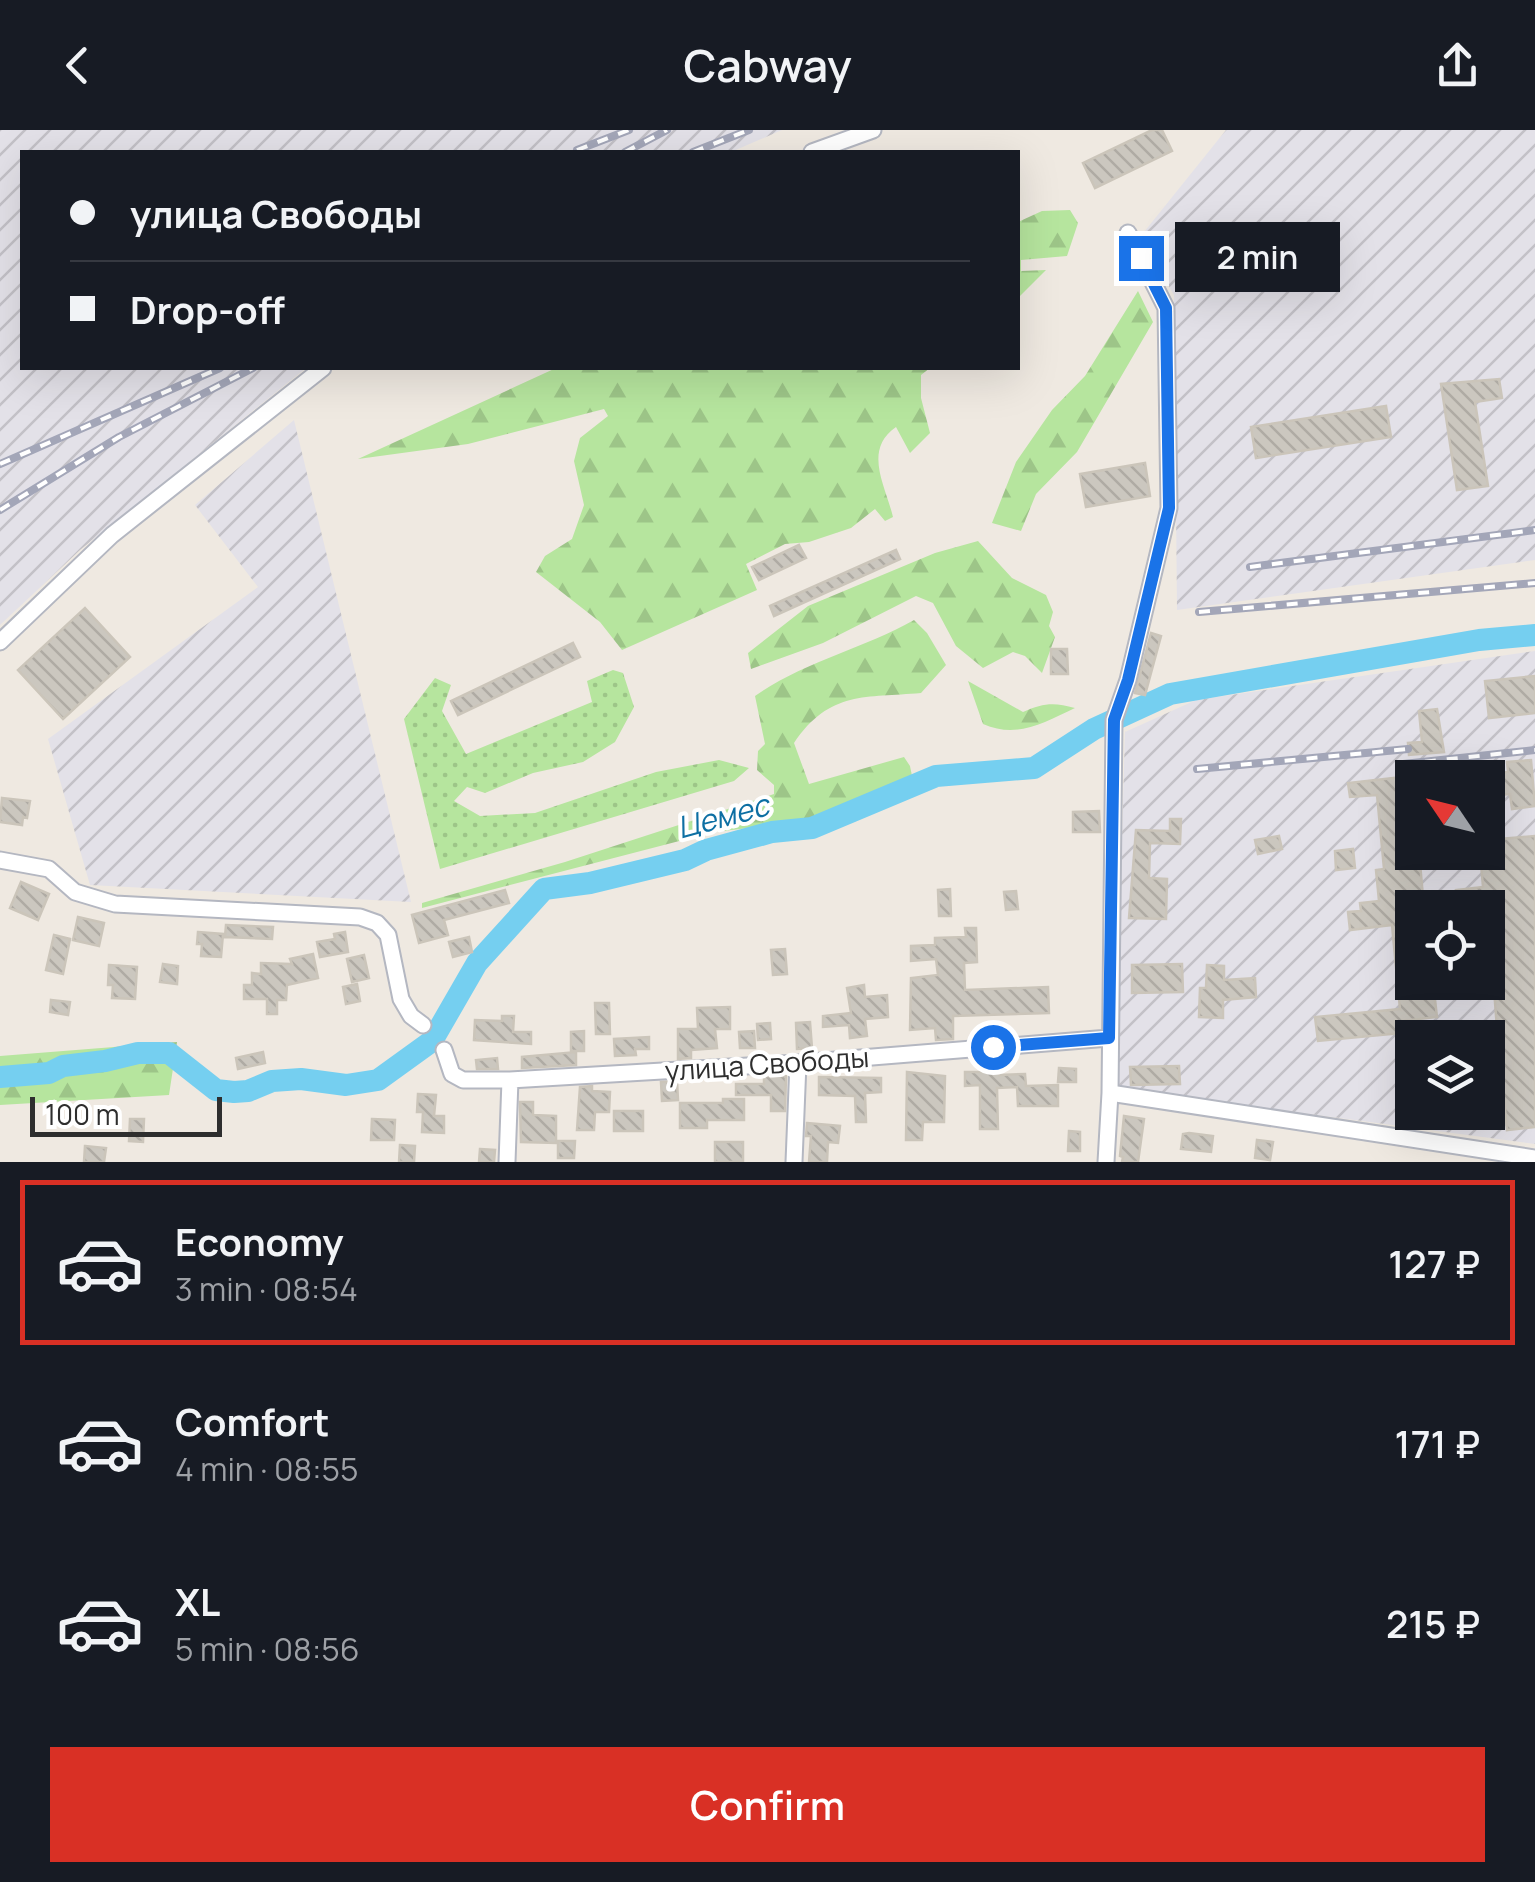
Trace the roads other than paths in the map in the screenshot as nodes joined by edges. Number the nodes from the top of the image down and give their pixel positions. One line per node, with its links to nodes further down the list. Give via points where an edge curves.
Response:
1 (873, 130): 2 (street)
2 (818, 150)
3 (1128, 233): 8 (street, via 1166,308 1169,508 1114,720)
4 (320, 370): 5 (street, via 112,535)
5 (0, 642)
6 (0, 860): 7 (street, via 49,869 75,892 115,904 376,924 388,935 400,999)
7 (423, 1025)
8 (1109, 1038): 10 (street, улица Свободы); 12 (street)
9 (444, 1050): 11 (street, улица Свободы, via 452,1074 463,1080)
10 (798, 1063): 11 (street, улица Свободы); 15 (street)
11 (510, 1080): 14 (street)
12 (1110, 1093): 13 (street); 16 (street)
13 (1535, 1158)
14 (507, 1162)
15 (794, 1162)
16 (1106, 1162)

